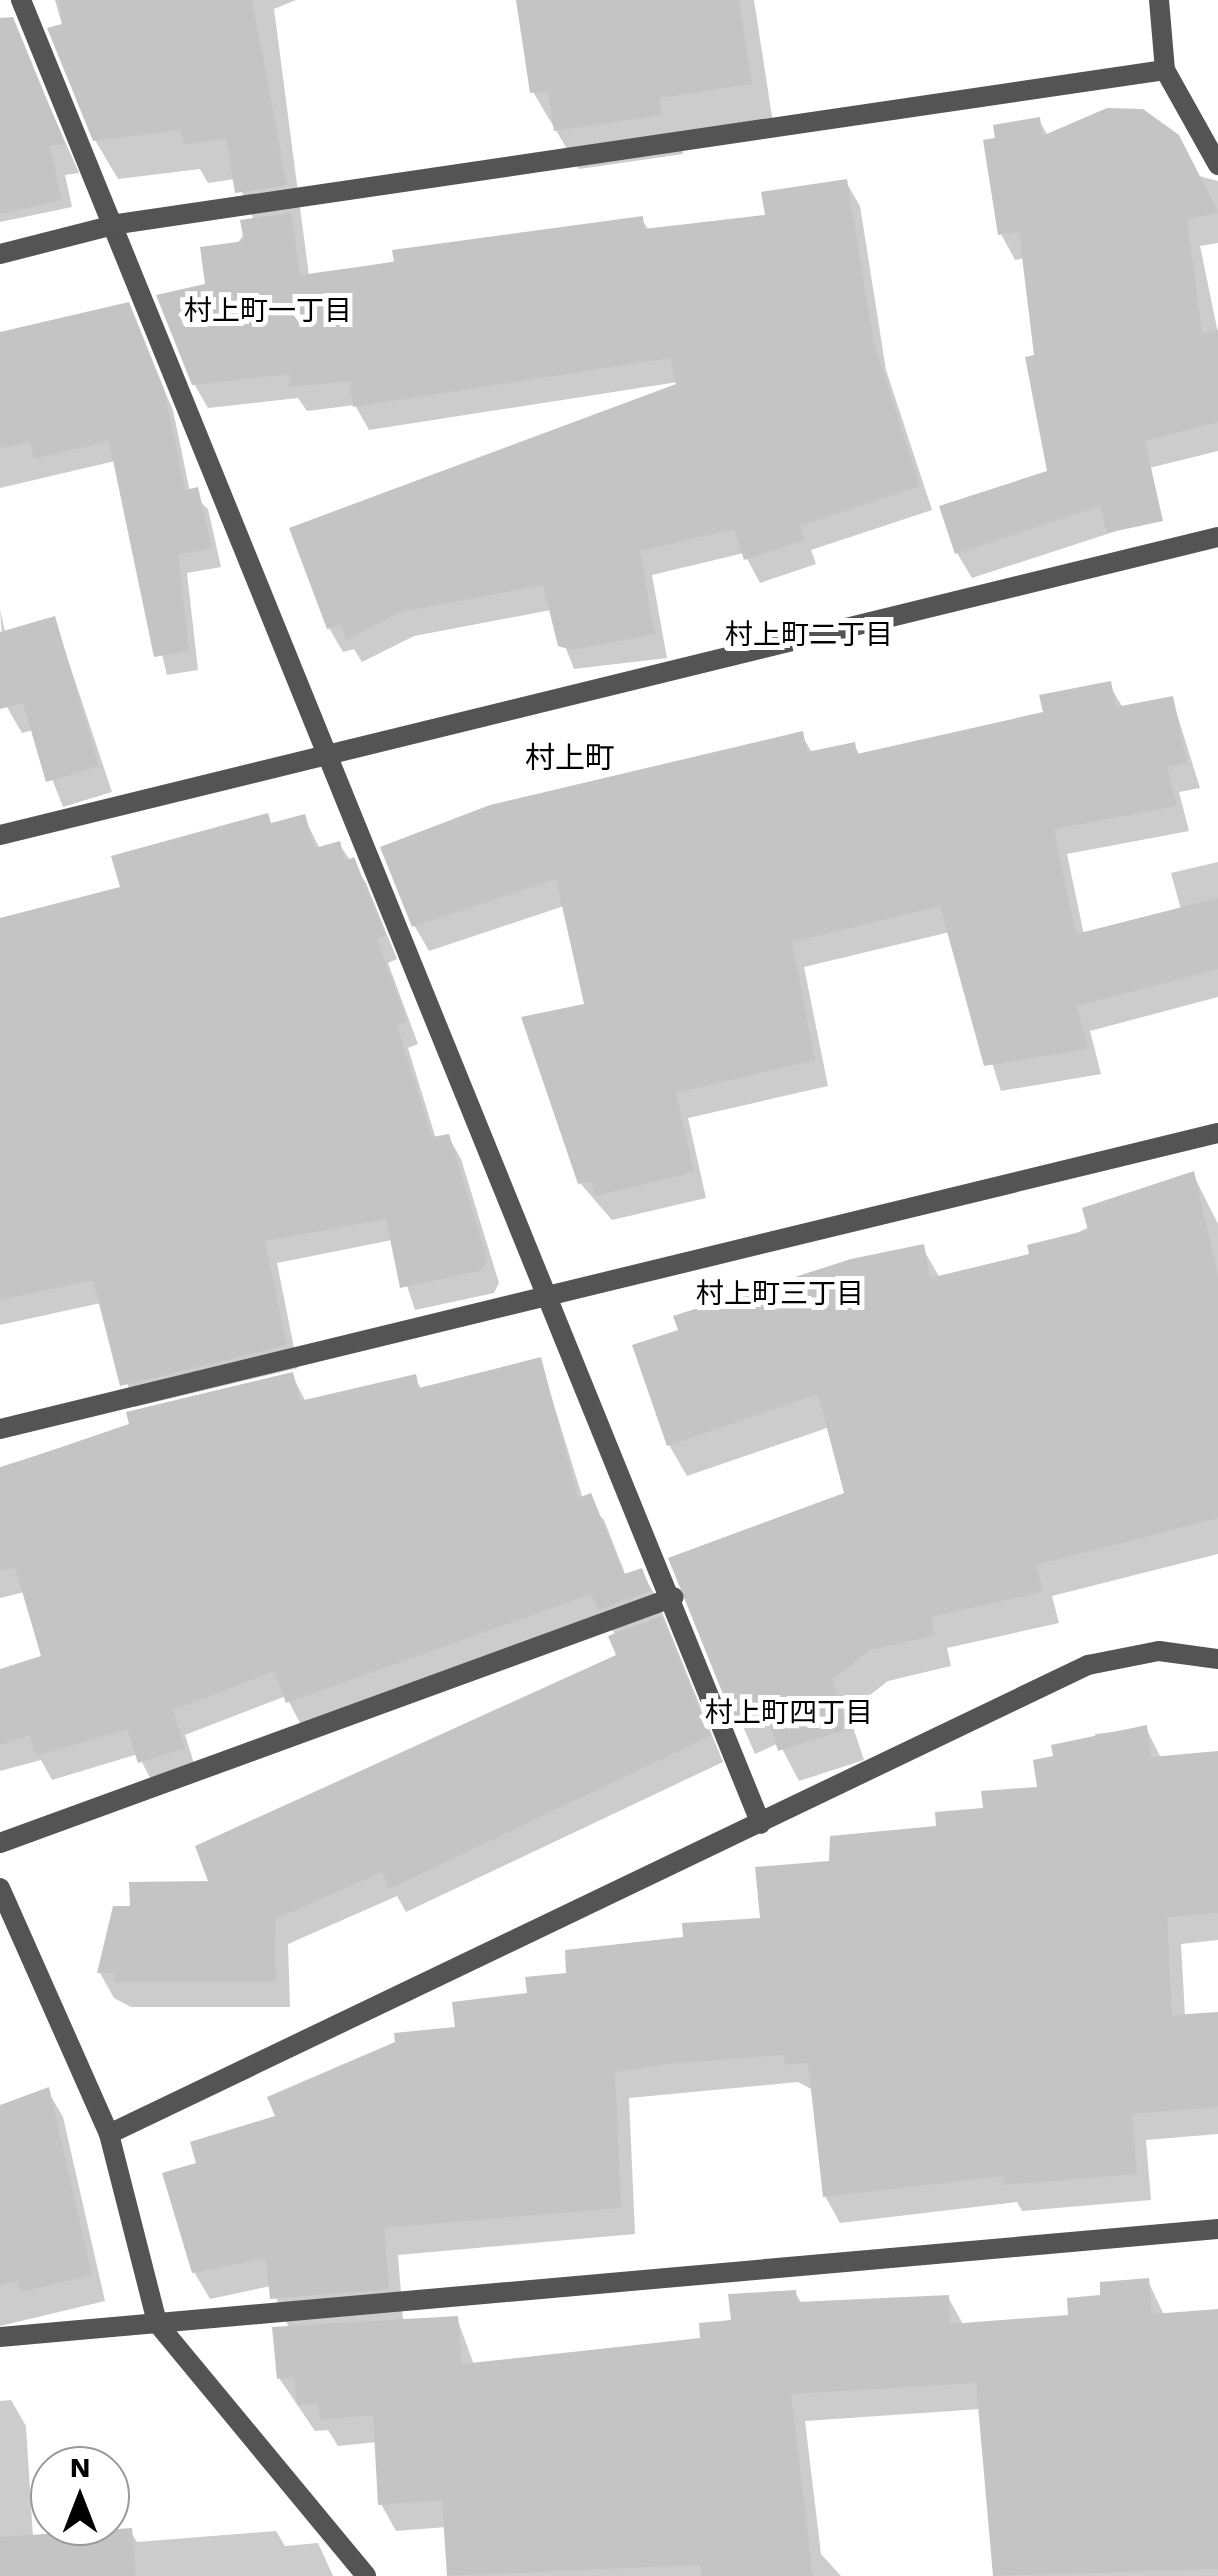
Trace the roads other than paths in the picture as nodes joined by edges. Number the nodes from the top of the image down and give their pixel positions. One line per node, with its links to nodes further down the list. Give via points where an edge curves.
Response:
1 (21, 0): 5 (street)
2 (1159, 0): 3 (street)
3 (1165, 70): 4 (street); 5 (street)
4 (1218, 165)
5 (118, 224): 6 (street); 8 (street)
6 (0, 254)
7 (1218, 537): 8 (street)
8 (331, 750): 9 (street); 11 (street)
9 (0, 835)
10 (1218, 1133): 11 (street)
11 (543, 1293): 12 (street); 13 (street)
12 (0, 1428)
13 (674, 1597): 15 (street); 16 (street)
14 (1218, 1659): 15 (street, via 1159,1651 1088,1664)
15 (761, 1824): 18 (street)
16 (0, 1843)
17 (0, 1888): 18 (street)
18 (109, 2134): 20 (street)
19 (1218, 2228): 20 (street)
20 (157, 2323): 21 (street); 22 (street)
21 (0, 2337)
22 (366, 2576)

